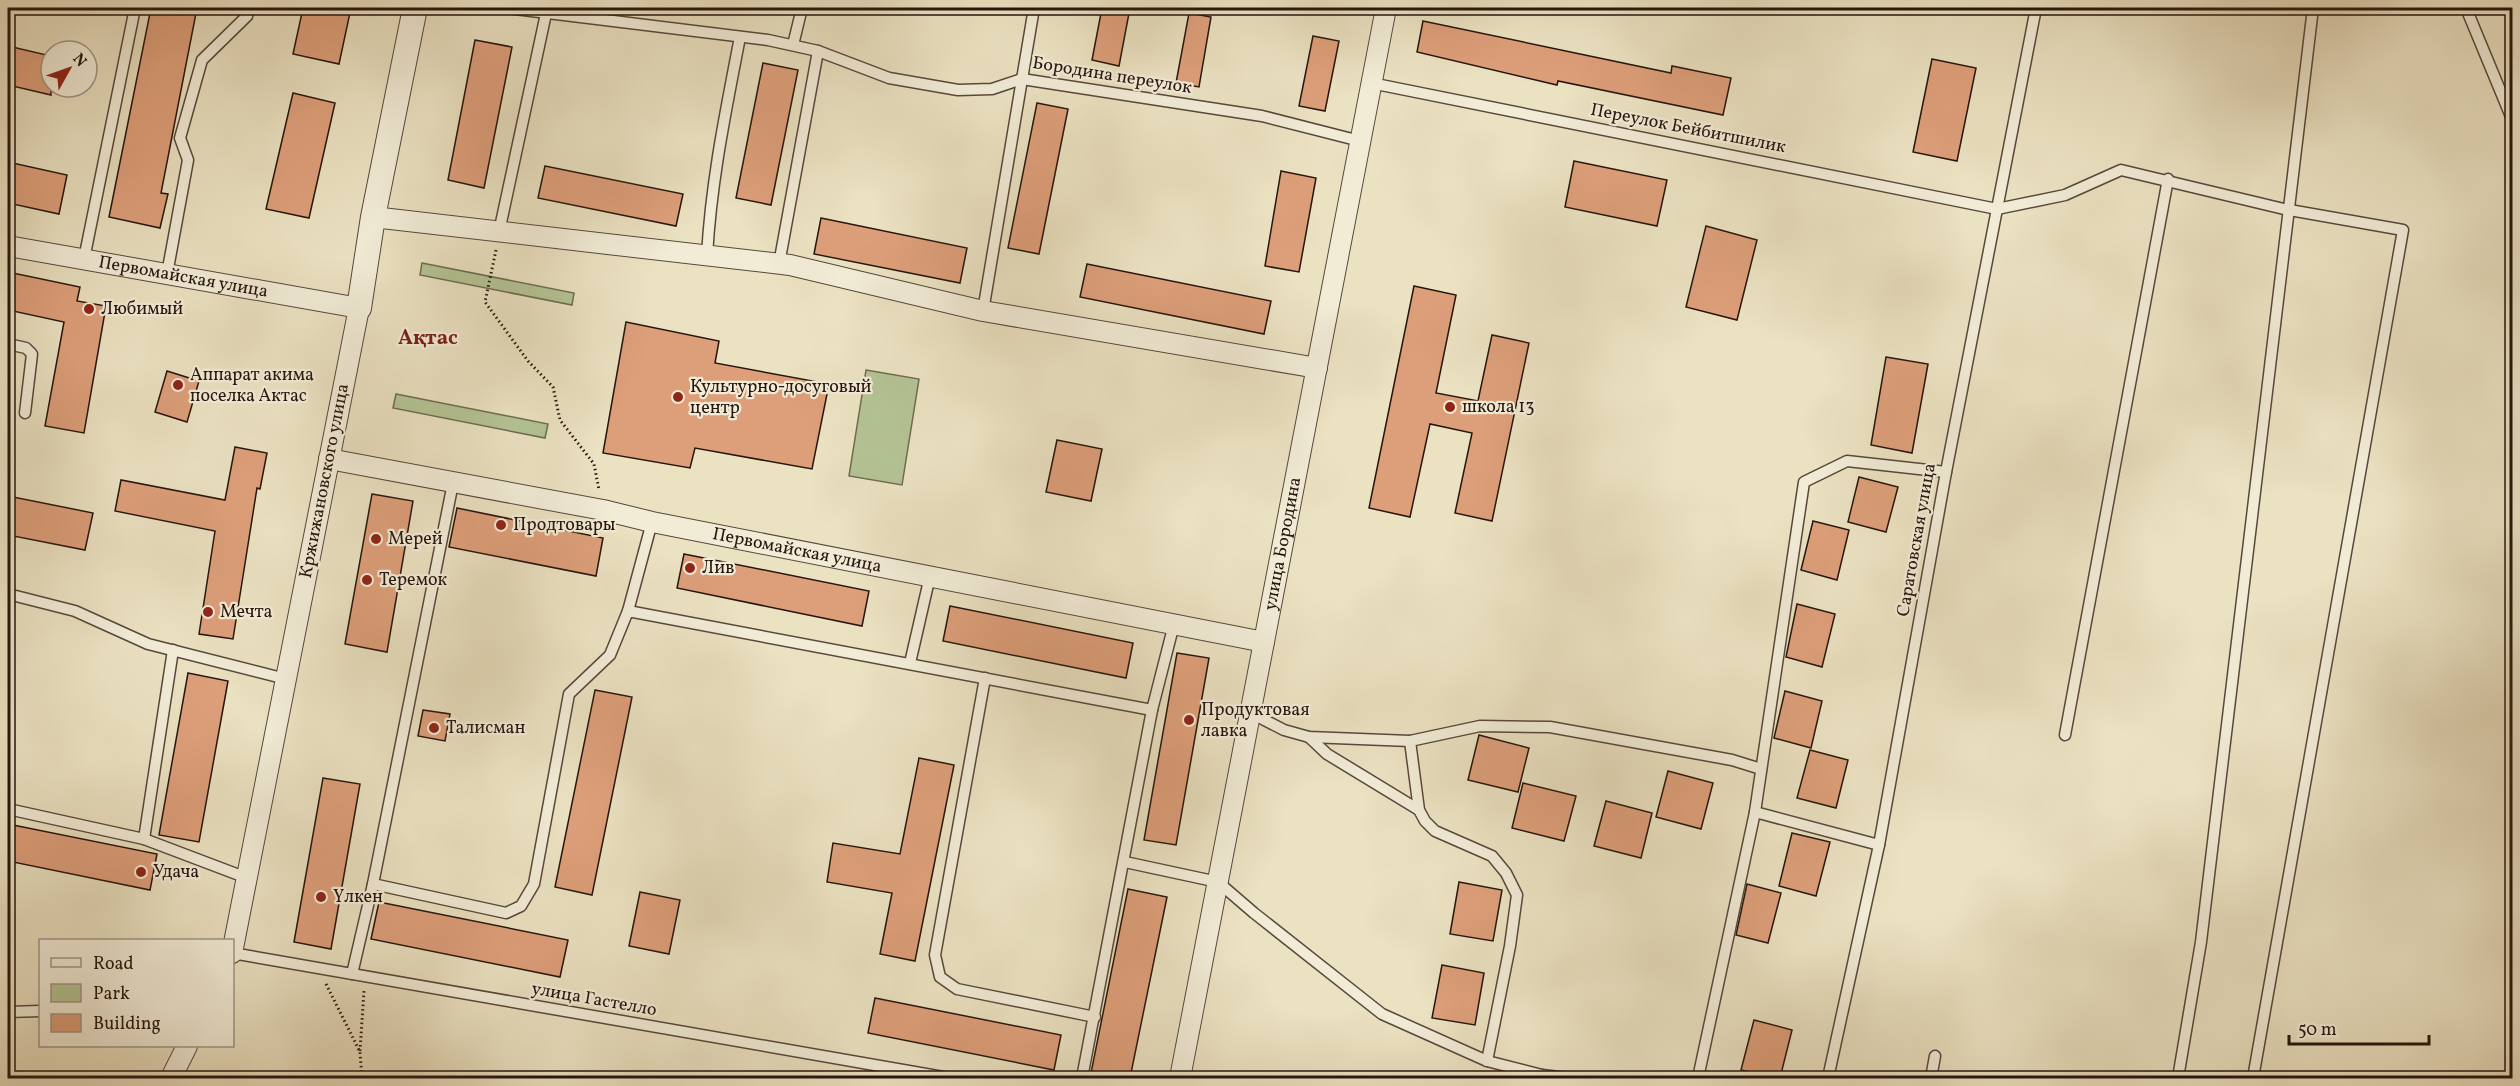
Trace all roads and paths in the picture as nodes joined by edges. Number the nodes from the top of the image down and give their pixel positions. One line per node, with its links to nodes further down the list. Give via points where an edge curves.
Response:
1 (135, 8): 26 (lane)
2 (243, 8): 28 (lane, via 247,16 202,60 180,138 188,160)
3 (415, 8): 22 (street, Кржижановского улица)
4 (507, 8): 11 (lane, Бородина переулок)
5 (802, 8): 13 (lane)
6 (1034, 8): 15 (lane)
7 (1386, 8): 16 (street, улица Бородина)
8 (2036, 8): 20 (lane, Саратовская улица)
9 (2313, 8): 21 (lane)
10 (2466, 8): 17 (lane)
11 (546, 11): 12 (lane, Бородина переулок); 23 (lane)
12 (740, 37): 13 (lane, Бородина переулок); 25 (lane, via 718,150)
13 (793, 45): 14 (lane, Бородина переулок)
14 (818, 51): 15 (lane, Бородина переулок, via 890,78 958,90 992,89); 27 (lane)
15 (1022, 78): 18 (lane, Бородина переулок, via 1262,116); 30 (lane)
16 (1371, 82): 18 (street, улица Бородина); 20 (lane, Переулок Бейбитшилик)
17 (2512, 119)
18 (1360, 141): 32 (street, улица Бородина)
19 (2168, 179): 20 (lane, via 2121,170 2065,195); 21 (lane); 50 (lane)
20 (1997, 209): 35 (lane, Саратовская улица)
21 (2289, 210): 85 (lane, via 2201,942); 86 (lane, via 2403,230)
22 (373, 218): 23 (street); 29 (street, Кржижановского улица)
23 (499, 232): 25 (street); 37 (path, via 485,302 528,361 553,387 560,420 594,464)
24 (8, 246): 26 (street, Первомайская улица)
25 (708, 256): 27 (street)
26 (84, 259): 28 (street, Первомайская улица)
27 (779, 264): 30 (street)
28 (167, 274): 29 (street, Первомайская улица)
29 (359, 308): 34 (street, Кржижановского улица)
30 (983, 311): 32 (street)
31 (8, 344): 33 (lane, via 26,348 32,354)
32 (1317, 368): 43 (street, улица Бородина)
33 (25, 413)
34 (329, 459): 36 (street, Первомайская улица); 47 (street, Кржижановского улица)
35 (1946, 472): 53 (lane, via 1847,461 1804,482); 58 (lane, Саратовская улица)
36 (453, 483): 37 (street, Первомайская улица); 62 (lane)
37 (603, 510): 38 (street, Первомайская улица)
38 (652, 522): 39 (street, Первомайская улица); 41 (lane)
39 (930, 576): 42 (street, Первомайская улица); 45 (lane)
40 (8, 594): 44 (lane, via 75,611 148,644)
41 (628, 610): 45 (lane); 62 (lane, via 610,655 569,694 534,884 521,906 506,913)
42 (1174, 624): 43 (street, Первомайская улица); 48 (lane)
43 (1264, 642): 49 (street, улица Бородина)
44 (173, 650): 47 (lane); 57 (lane)
45 (910, 663): 46 (lane)
46 (985, 678): 48 (lane); 70 (lane, via 935,956 940,977 957,989)
47 (286, 679): 60 (street, Кржижановского улица)
48 (1152, 710): 59 (lane)
49 (1251, 713): 51 (lane, via 1284,730); 61 (street, улица Бородина)
50 (2065, 735)
51 (1309, 737): 52 (lane); 55 (lane, via 1327,754)
52 (1410, 741): 53 (lane, via 1480,726 1550,727 1732,760); 55 (lane)
53 (1761, 769): 56 (lane)
54 (8, 809): 57 (lane)
55 (1419, 810): 74 (lane, via 1436,831 1492,856 1506,873 1516,895)
56 (1755, 812): 58 (lane); 82 (lane)
57 (144, 838): 60 (lane)
58 (1879, 845): 83 (lane, Саратовская улица)
59 (1125, 862): 61 (lane); 70 (lane)
60 (247, 878): 63 (street, Кржижановского улица)
61 (1218, 882): 74 (lane, via 1382,1014); 80 (street, улица Бородина)
62 (373, 884): 66 (lane)
63 (234, 943)
64 (234, 953): 65 (lane, улица Гастелло)
65 (318, 969): 66 (lane, улица Гастелло); 72 (path)
66 (352, 974): 67 (lane, улица Гастелло)
67 (365, 977): 72 (path); 78 (lane, улица Гастелло)
68 (39, 1011): 69 (lane)
69 (8, 1012)
70 (1095, 1017): 79 (lane)
71 (187, 1047): 76 (street)
72 (360, 1052): 77 (path)
73 (1935, 1056): 84 (lane)
74 (1487, 1061): 75 (lane)
75 (1541, 1077): 81 (lane)
76 (171, 1078)
77 (362, 1078)
78 (949, 1078)
79 (1082, 1078)
80 (1180, 1078)
81 (1568, 1078)
82 (1698, 1078)
83 (1828, 1078)
84 (1931, 1078)
85 (2178, 1078)
86 (2253, 1078)

